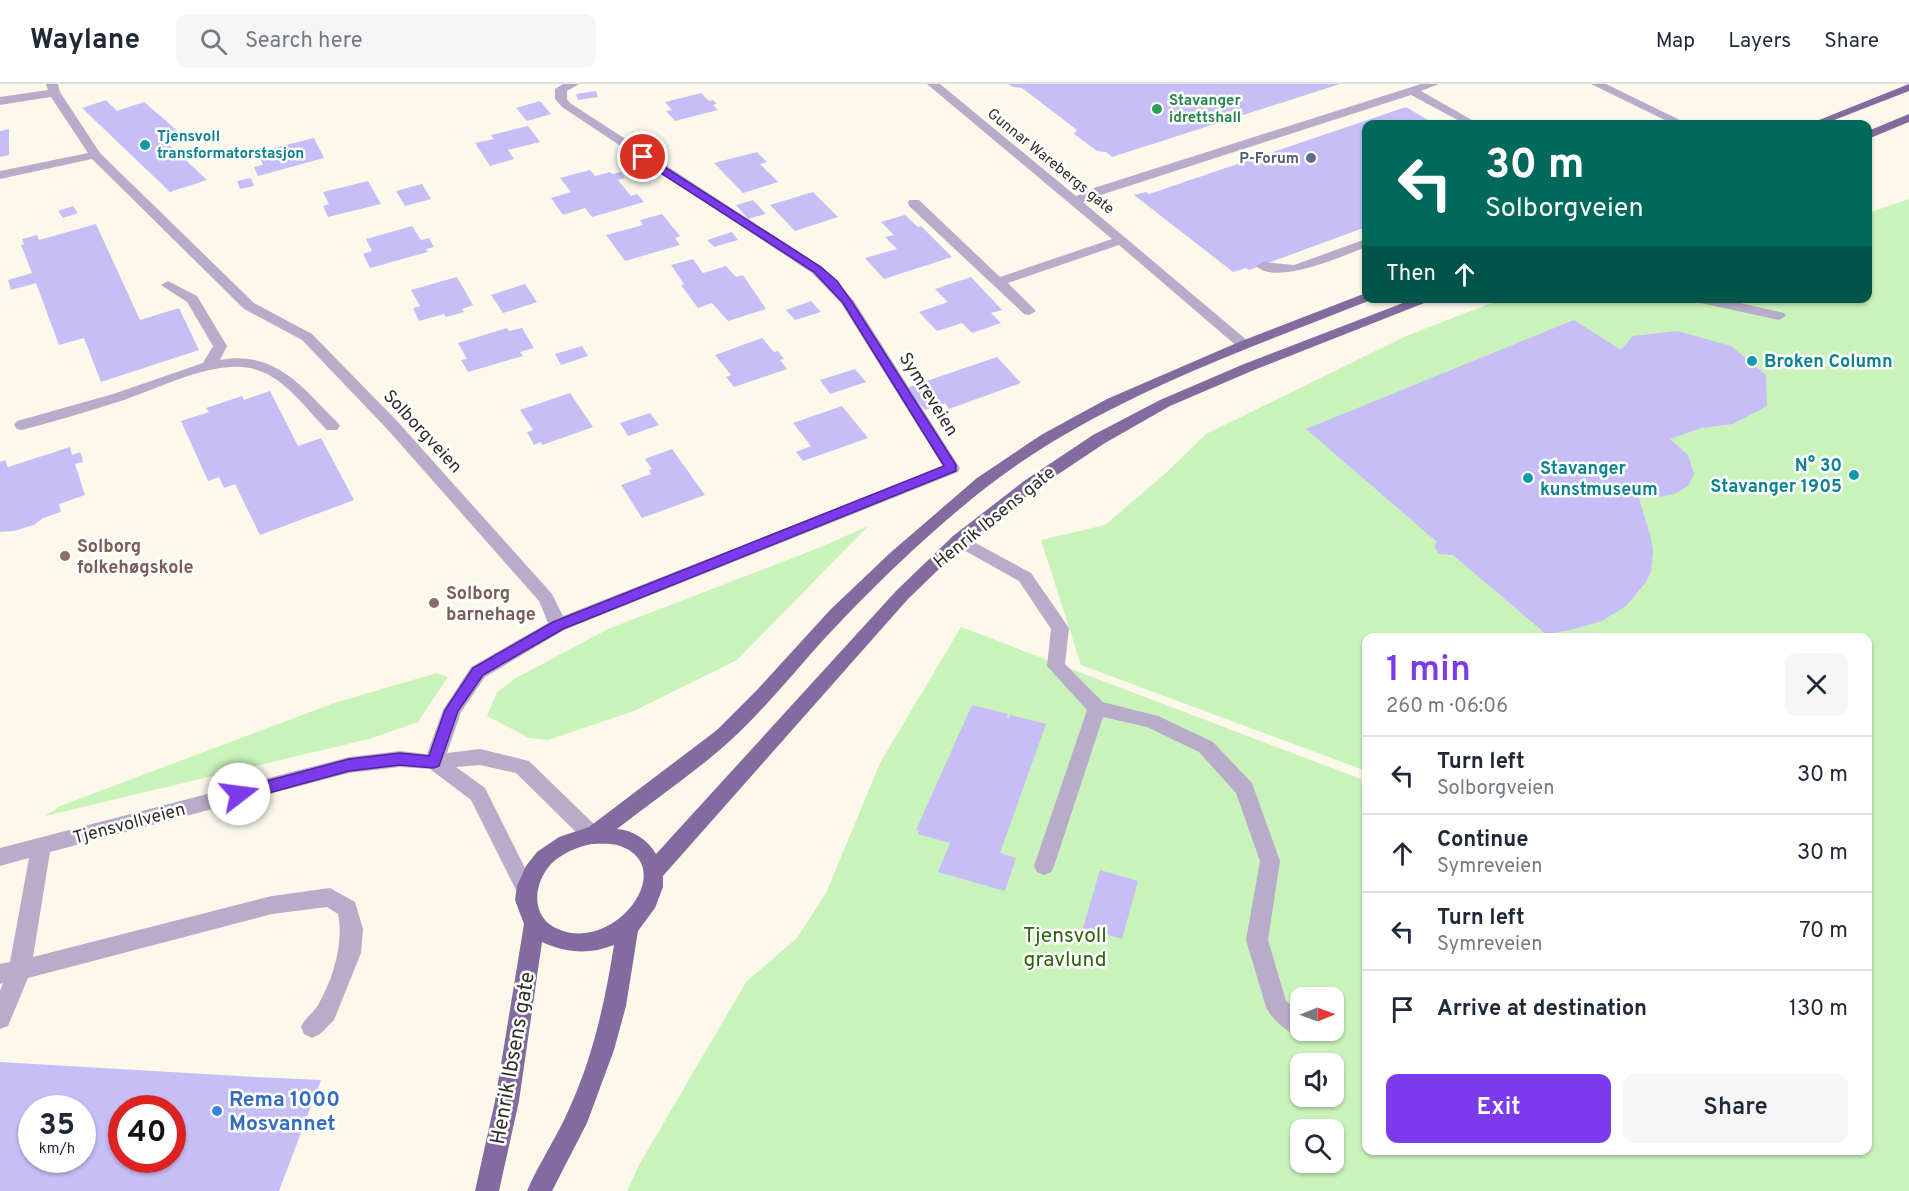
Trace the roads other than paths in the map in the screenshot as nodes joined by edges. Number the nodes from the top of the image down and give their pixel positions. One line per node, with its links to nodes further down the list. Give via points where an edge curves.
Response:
1 (573, 84): 35 (street, Symreveien, via 559,94 566,105 818,270 833,284 951,468)
2 (933, 84): 18 (street, Gunnar Warebergs gate)
3 (1433, 84): 7 (street)
4 (1597, 84): 9 (street)
5 (1909, 87): 14 (main road)
6 (53, 88): 8 (street, Solborgveien); 16 (street, Solborgveien)
7 (1412, 91): 11 (street); 18 (street)
8 (0, 101)
9 (1631, 101): 12 (street); 13 (street)
10 (1909, 118): 15 (main road)
11 (1466, 120)
12 (1652, 120)
13 (1674, 120)
14 (1825, 120)
15 (1872, 133)
16 (95, 155): 17 (street); 35 (street, Solborgveien, via 249,306 307,337 503,548 546,598)
17 (0, 175)
18 (1076, 201): 20 (street, Gunnar Warebergs gate)
19 (914, 203): 23 (street)
20 (1122, 240): 23 (street, Gunnar Warebergs gate); 30 (street, Gunnar Warebergs gate)
21 (1362, 244): 22 (street, via 1295,269)
22 (1263, 266)
23 (998, 282): 28 (street)
24 (168, 285): 31 (street, via 192,299 220,346)
25 (1362, 299): 30 (main road, Henrik Ibsens gate)
26 (1417, 303): 34 (main road, Henrik Ibsens gate, via 1165,403 1099,439 1030,485)
27 (1719, 303): 29 (street)
28 (1029, 311)
29 (1779, 316)
30 (1244, 345): 38 (main road, Henrik Ibsens gate, via 1112,402 983,482 836,615 724,735)
31 (209, 366): 32 (street); 33 (street, via 257,365 278,375)
32 (22, 425)
33 (332, 426)
34 (959, 540): 36 (street, via 1025,577 1060,628 1056,666); 42 (main road, Henrik Ibsens gate, via 897,600)
35 (558, 625): 37 (street, via 478,672 452,710)
36 (1097, 708): 41 (street); 47 (street, via 1151,721 1206,747 1245,789 1270,861 1257,940 1276,1007)
37 (434, 762): 38 (street, Tjensvollveien, via 480,757 522,767); 39 (street, Tjensvollveien, via 400,759 349,765); 43 (street, via 478,794)
38 (594, 834): 42 (main road, via 616,835 634,842 647,855); 43 (main road, via 557,847 532,873)
39 (41, 846): 40 (street, Tjensvollveien); 46 (street)
40 (0, 857)
41 (1044, 866)
42 (654, 870): 45 (main road, via 650,900)
43 (526, 890): 44 (main road, via 526,908)
44 (534, 925): 45 (main road, via 567,943 588,944); 50 (main road, Henrik Ibsens gate, via 507,1101)
45 (628, 927): 51 (main road, via 603,1050 579,1115)
46 (10, 972): 48 (street); 49 (street, via 272,905 330,897 348,909 352,929 350,953 326,1013)
47 (1290, 1018)
48 (0, 1019)
49 (312, 1027)
50 (487, 1191)
51 (539, 1191)

